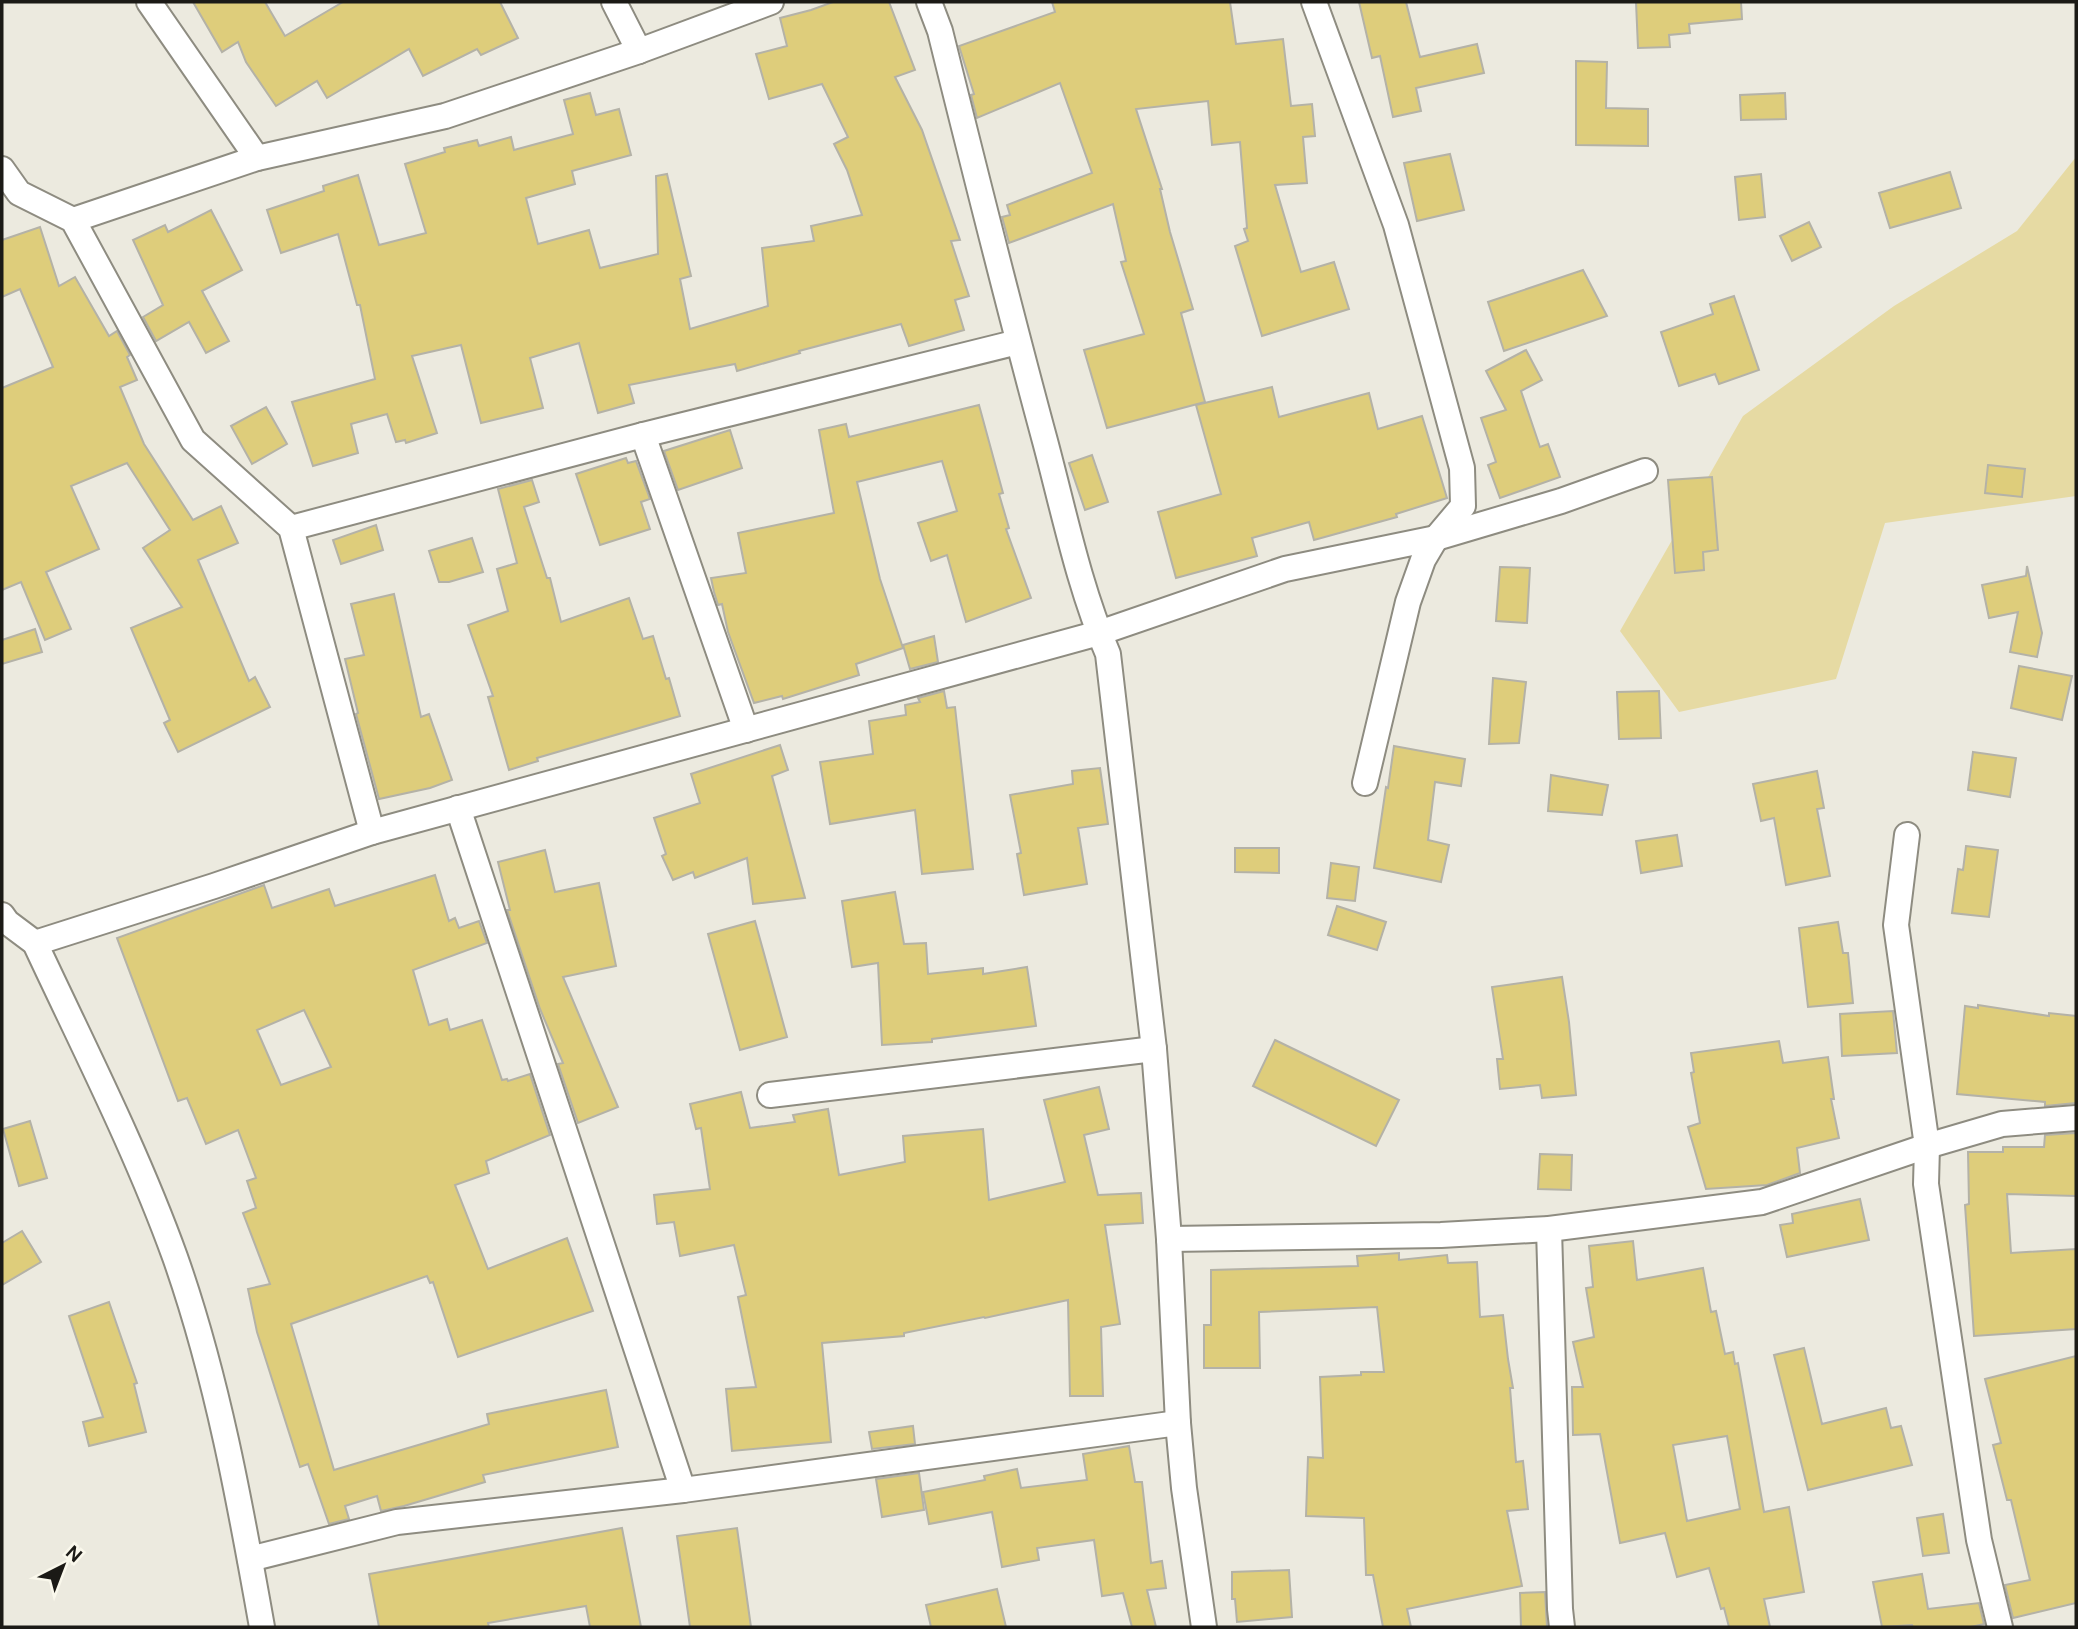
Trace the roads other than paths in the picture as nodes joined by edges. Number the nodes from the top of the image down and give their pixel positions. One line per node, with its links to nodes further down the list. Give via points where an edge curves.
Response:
1 (149, 2): 7 (street)
2 (614, 2): 6 (street)
3 (771, 2): 6 (street)
4 (929, 2): 11 (street)
5 (1314, 2): 15 (street, via 1396,225 1462,468 1463,506)
6 (639, 51): 7 (street, via 445,116)
7 (257, 158): 10 (street)
8 (2, 169): 9 (street)
9 (11, 197): 10 (street)
10 (73, 220): 14 (street, via 193,440)
11 (1018, 342): 12 (street); 16 (street)
12 (643, 436): 14 (street); 17 (street)
13 (1645, 471): 15 (street, via 1561,502)
14 (291, 528): 20 (street)
15 (1436, 538): 16 (street, via 1284,569); 18 (street, via 1408,602)
16 (1099, 633): 17 (street); 24 (street, via 1108,654)
17 (746, 730): 19 (street)
18 (1365, 783)
19 (458, 808): 20 (street); 31 (street)
20 (372, 832): 23 (street)
21 (1907, 835): 27 (street, via 1896,925)
22 (4, 921): 23 (street)
23 (35, 943): 32 (street, via 155,1205 175,1259 212,1383)
24 (1154, 1049): 25 (street); 29 (street)
25 (770, 1095)
26 (2076, 1118): 27 (street, via 2002,1124)
27 (1927, 1146): 28 (street, via 1762,1202); 36 (street, via 1926,1184 1979,1540)
28 (1549, 1229): 29 (street); 35 (street)
29 (1169, 1239): 30 (street)
30 (1178, 1423): 31 (street); 34 (street)
31 (683, 1490): 32 (street, via 397,1521)
32 (250, 1559): 33 (street)
33 (262, 1627)
34 (1204, 1627)
35 (1562, 1627)
36 (2000, 1627)

